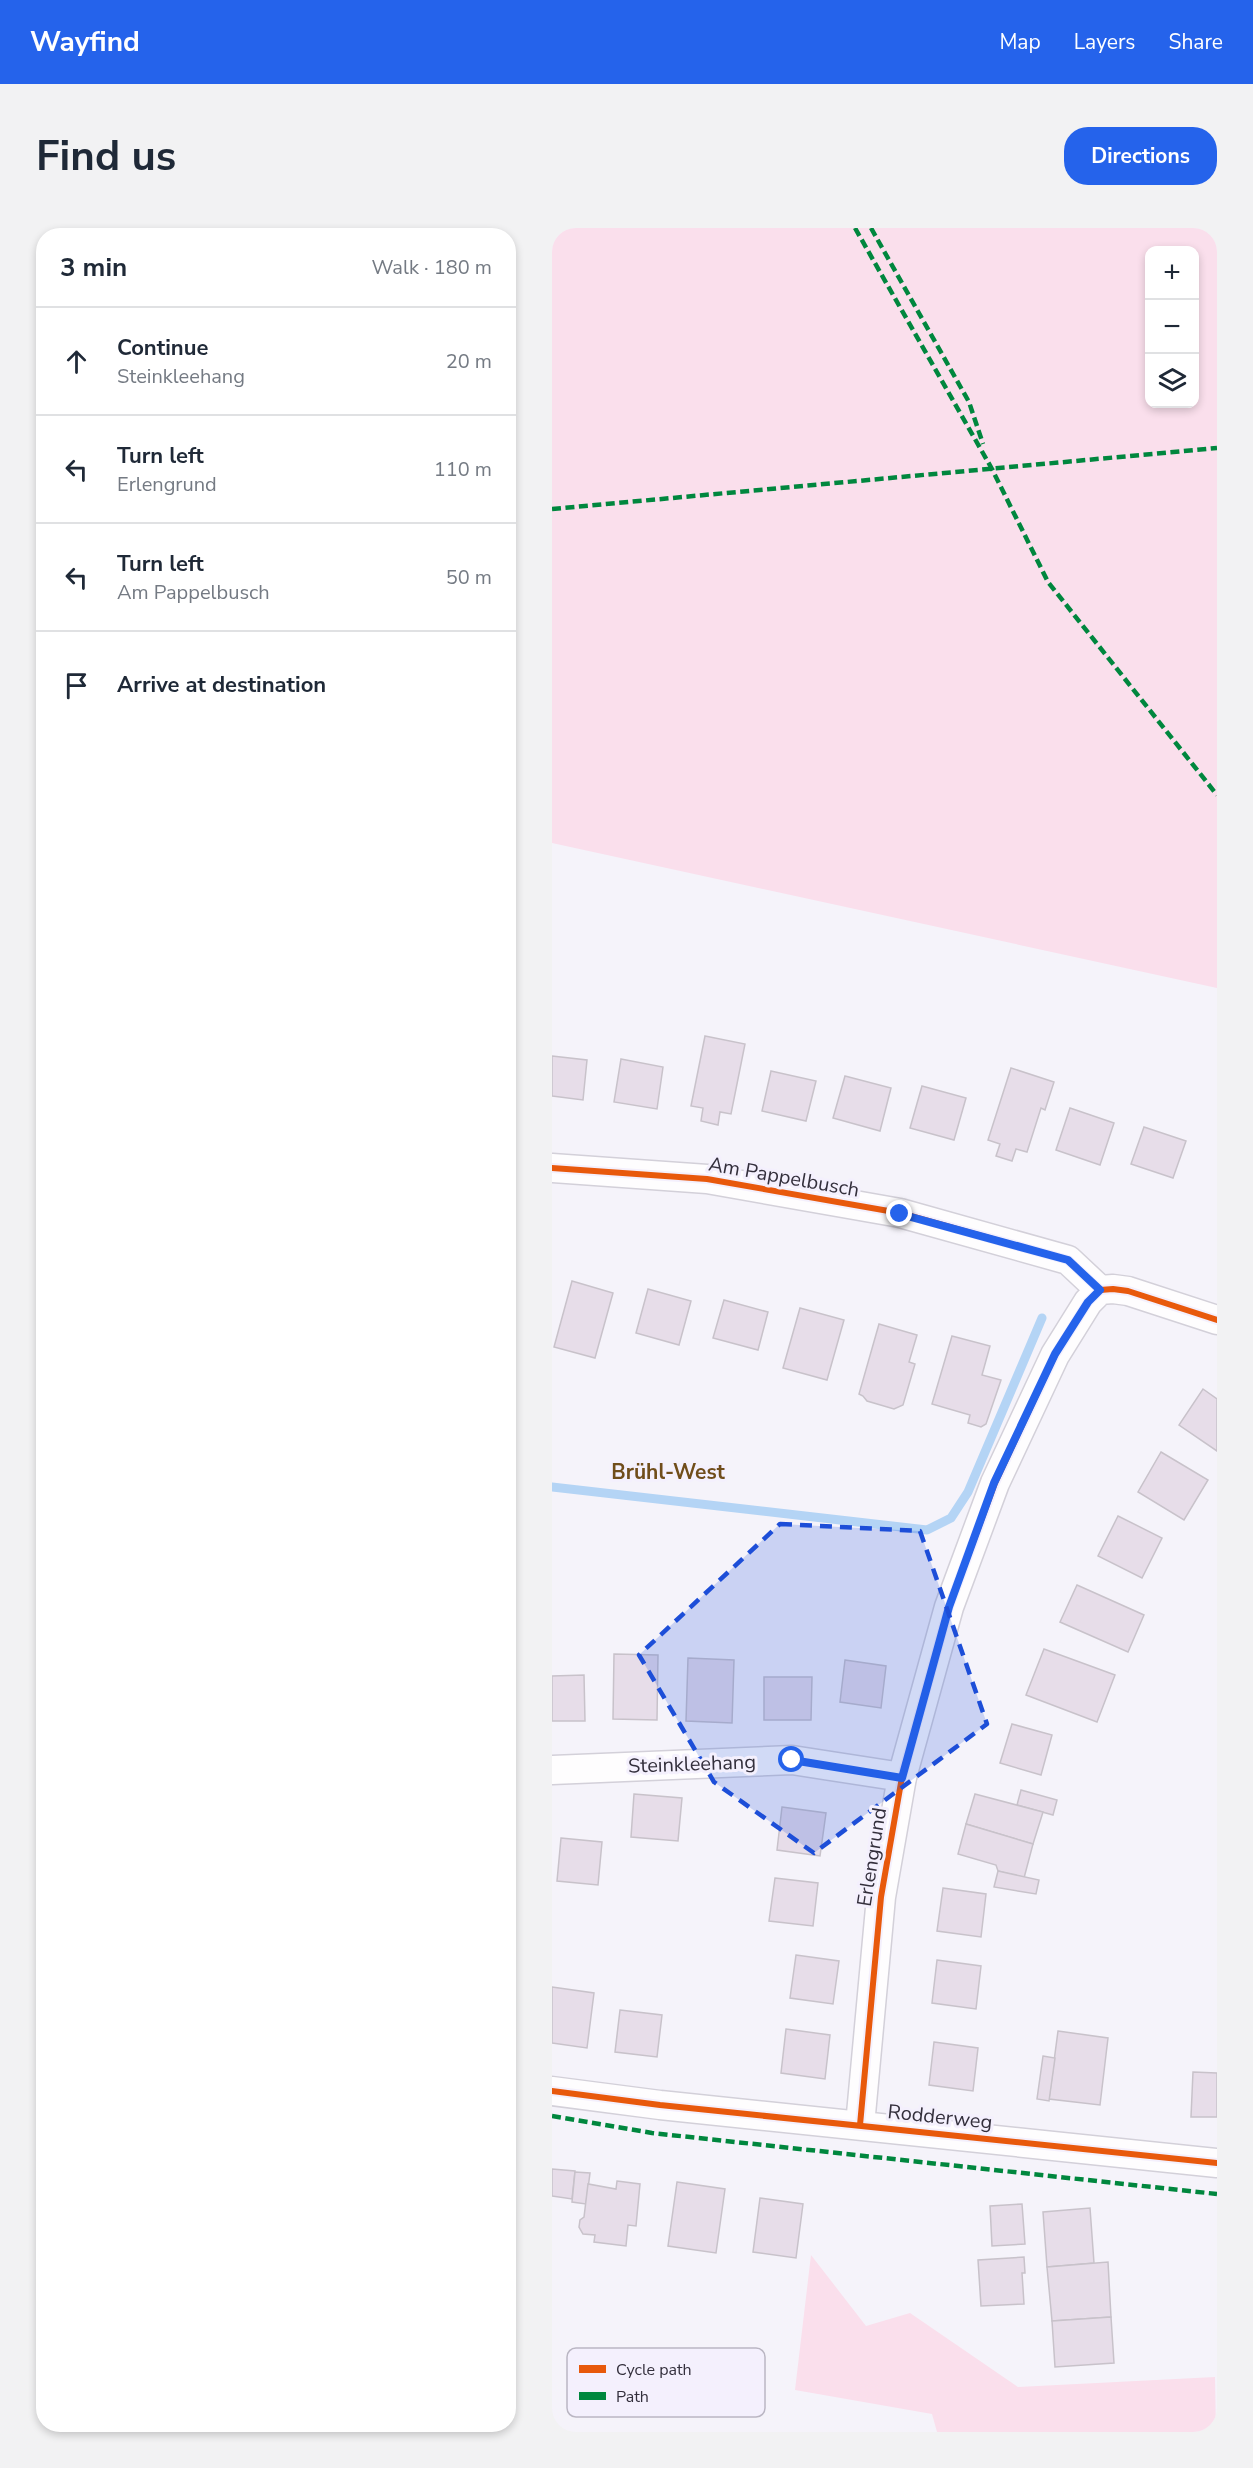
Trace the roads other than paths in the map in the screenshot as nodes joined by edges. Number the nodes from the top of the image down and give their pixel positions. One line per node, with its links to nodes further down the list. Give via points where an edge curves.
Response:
1 (552, 1167): 2 (street, Am Pappelbusch, via 707,1179 900,1214 1068,1260)
2 (1100, 1290): 3 (street, via 1128,1291); 5 (street, Erlengrund, via 1055,1354 994,1483 949,1607)
3 (1217, 1320)
4 (552, 1770): 5 (street, Steinkleehang, via 792,1760)
5 (902, 1778): 7 (street, Erlengrund, via 881,1897)
6 (552, 2091): 7 (street, Rodderweg)
7 (860, 2125): 8 (street, Rodderweg)
8 (1217, 2163)

